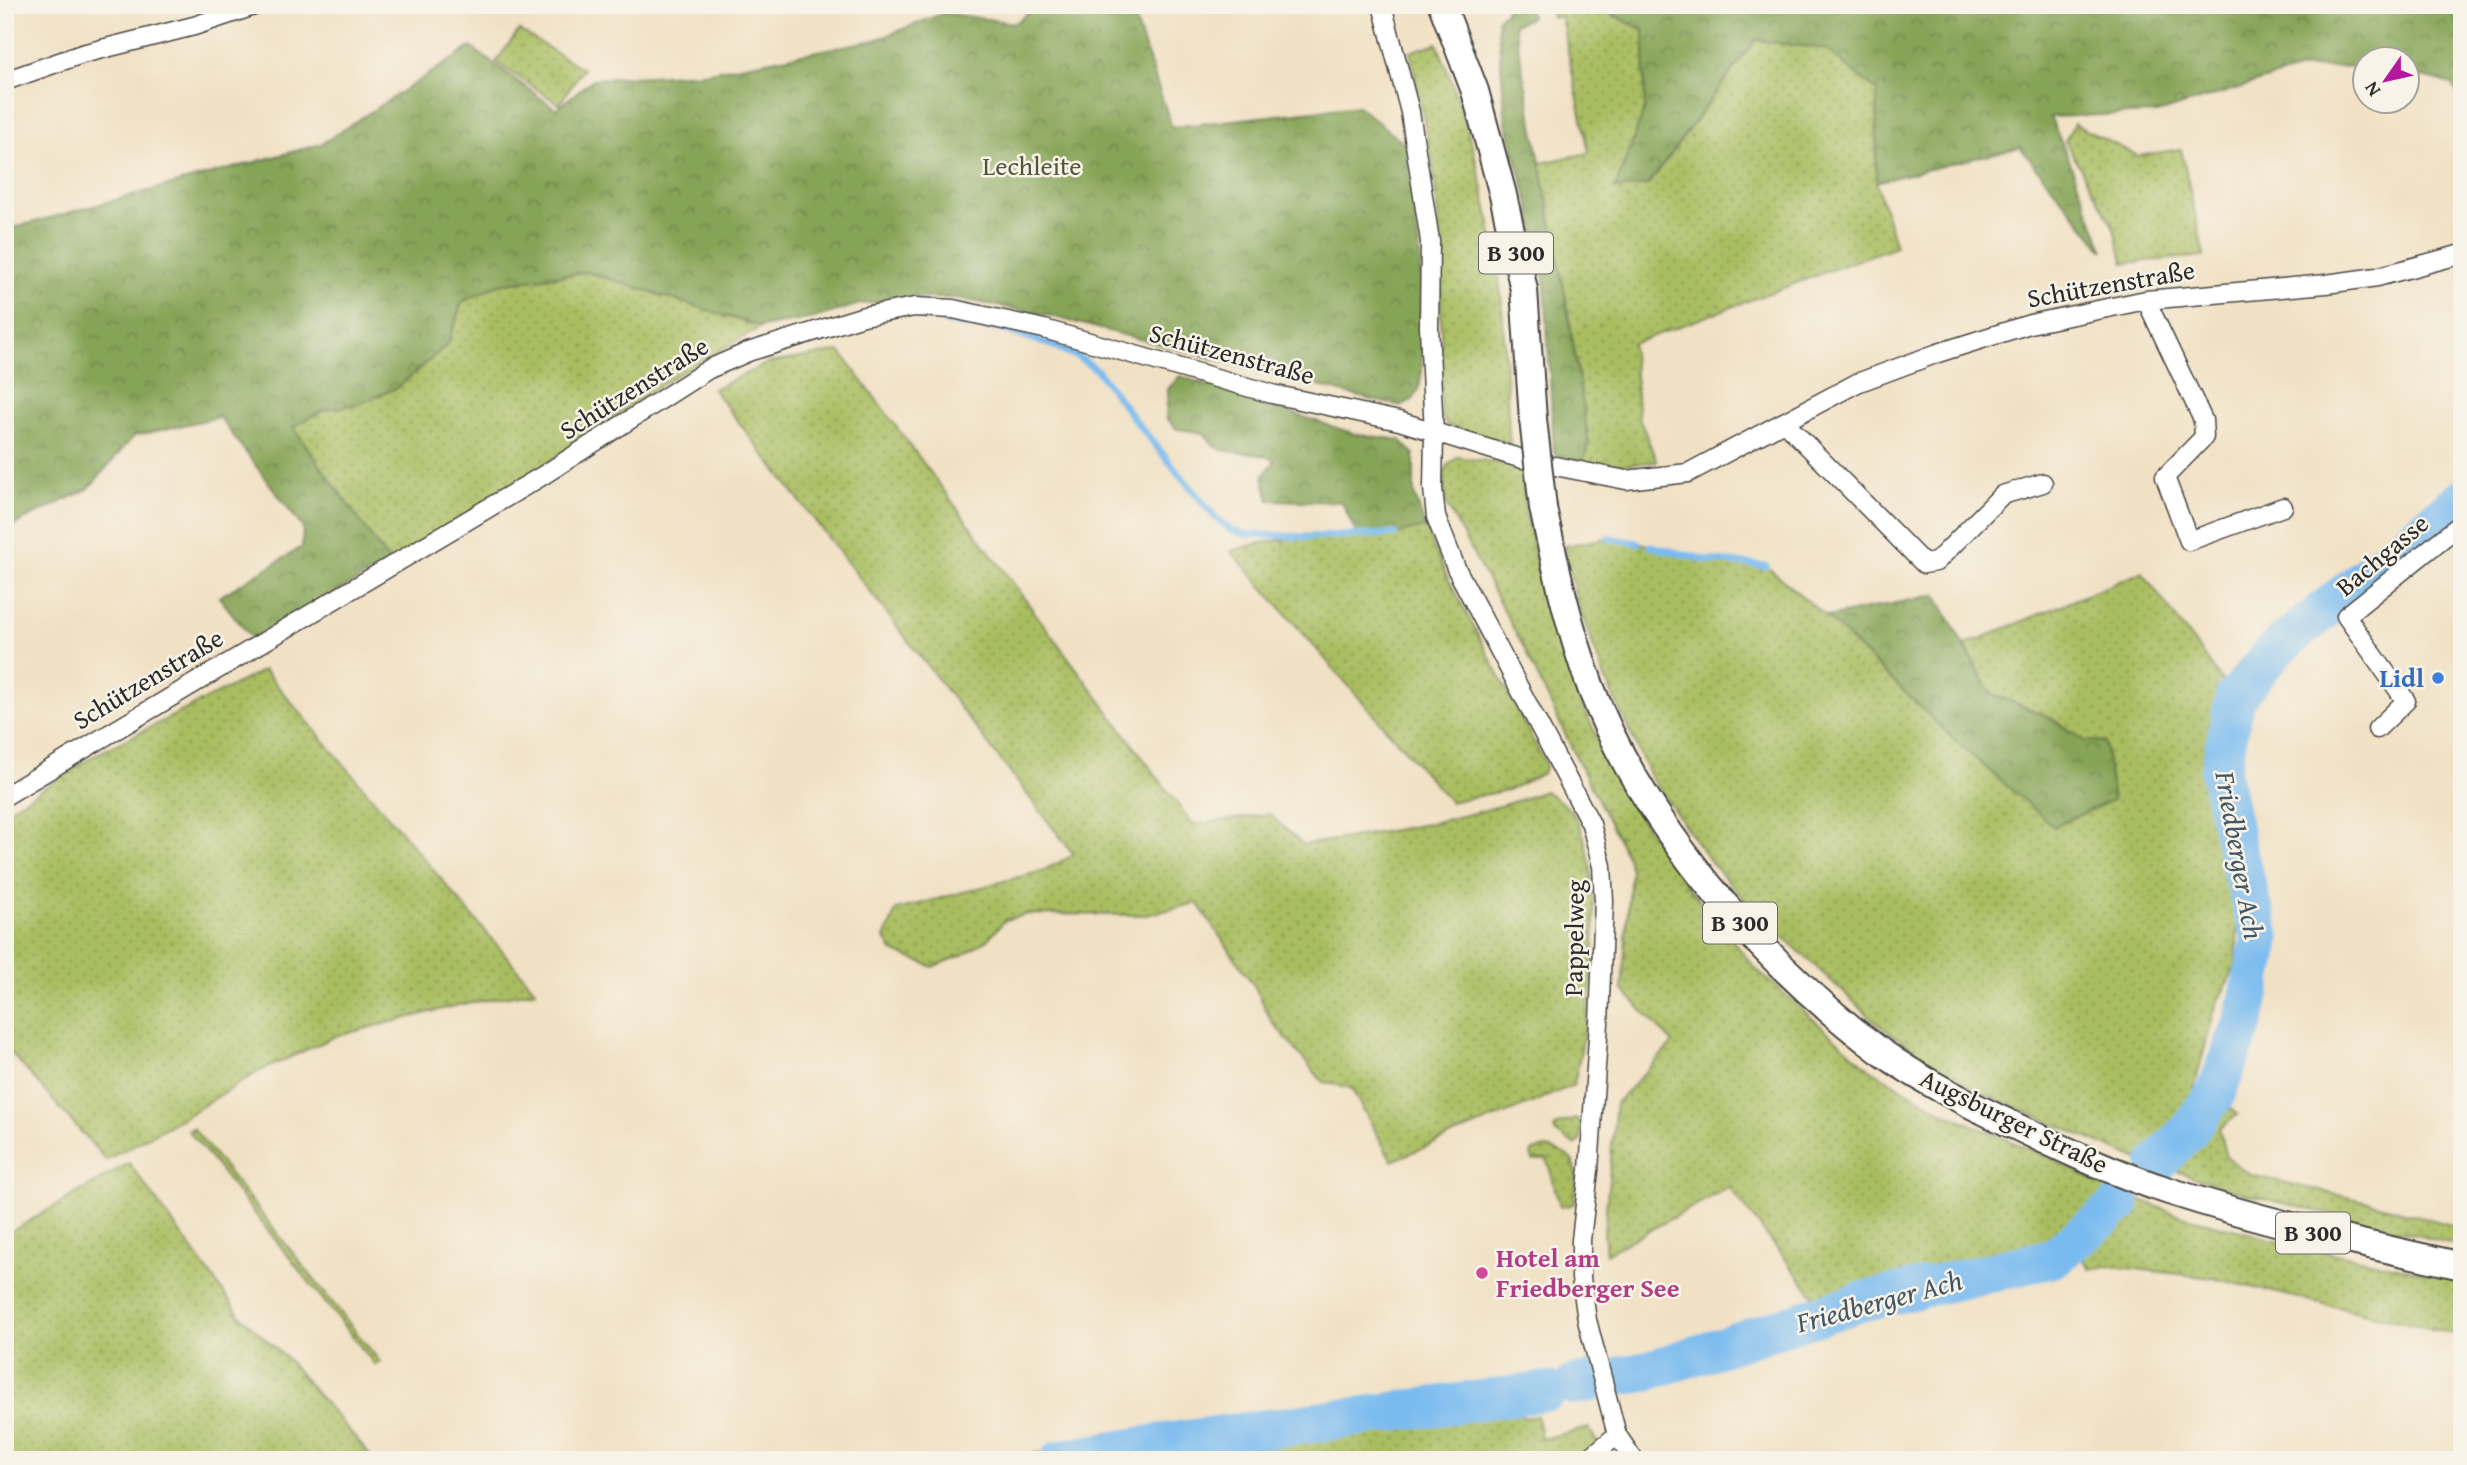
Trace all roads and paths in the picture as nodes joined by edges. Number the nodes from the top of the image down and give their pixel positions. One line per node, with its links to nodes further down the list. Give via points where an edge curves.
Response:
1 (257, 5): 4 (street, via 82,54)
2 (1382, 5): 8 (street, Pappelweg, via 1410,112 1430,241)
3 (1442, 5): 16 (main road, Augsburger Straße / B 300, bridge, via 1475,91 1524,290 1543,508 1564,604 1592,689 1620,752 1694,868 1760,946 1818,999 1880,1051 1954,1097 2069,1152 2167,1191 2301,1230)
4 (5, 81)
5 (2462, 254): 6 (street, Schützenstraße, via 2377,277)
6 (2146, 300): 7 (street, Schützenstraße, via 2030,324 1938,353 1857,383); 12 (street, via 2203,420 2204,437 2165,477 2189,541)
7 (1785, 423): 10 (street, Schützenstraße, via 1688,472 1626,480); 11 (street, via 1924,564 1936,562 2003,495)
8 (1434, 433): 9 (street, Schützenstraße); 15 (street, Schützenstraße, via 953,309 915,307 864,316 709,369 542,476); 17 (street, Pappelweg, via 1436,517 1456,568 1591,824 1602,866 1599,1010 1581,1278 1587,1320)
9 (1522, 459)
10 (1555, 466)
11 (2043, 483)
12 (2283, 507)
13 (2462, 523): 14 (street, Bachgasse, via 2346,616 2406,701)
14 (2377, 729)
15 (5, 796)
16 (2462, 1266)
17 (1617, 1435): 18 (street); 19 (street, Pappelweg)
18 (1587, 1460)
19 (1634, 1460)

